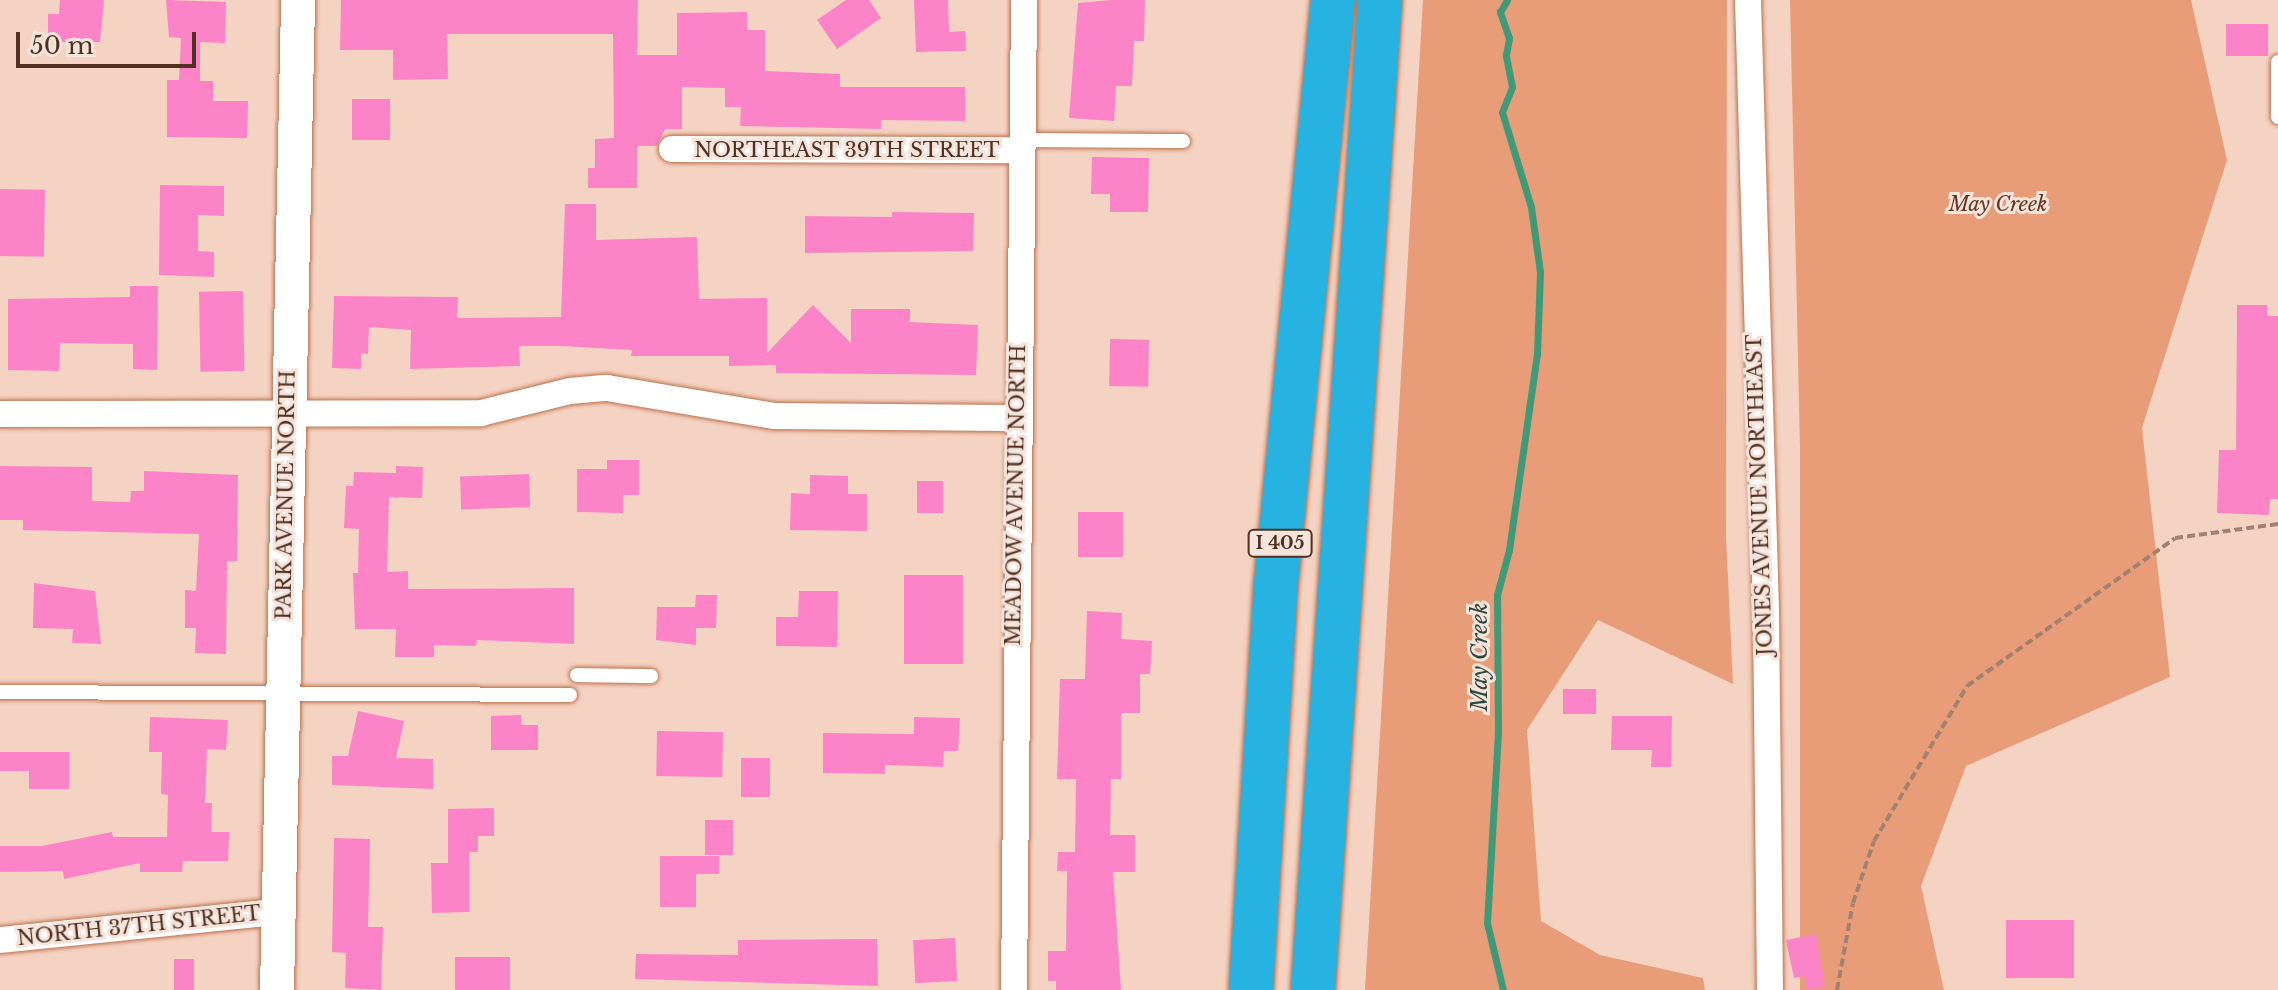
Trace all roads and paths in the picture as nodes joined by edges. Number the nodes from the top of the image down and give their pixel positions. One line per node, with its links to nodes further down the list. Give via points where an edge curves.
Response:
1 (298, 0): 14 (street, PARK AVENUE NORTH)
2 (1024, 0): 11 (street, MEADOW AVENUE NORTH)
3 (1321, 0): 8 (highway)
4 (1333, 0): 8 (highway, I 405)
5 (1380, 0): 27 (highway, I 405)
6 (1748, 0): 28 (street, JONES AVENUE NORTHEAST, via 1766,611)
7 (2278, 62): 9 (lane)
8 (1324, 97): 26 (highway, I 405, via 1276,584)
9 (2278, 117)
10 (1183, 141): 11 (lane)
11 (1022, 145): 12 (street, NORTHEAST 39TH STREET); 15 (street, MEADOW AVENUE NORTH)
12 (672, 149)
13 (0, 414): 14 (street)
14 (287, 415): 15 (street, via 481,413 570,391 607,388 775,416); 20 (street, PARK AVENUE NORTH)
15 (1016, 418): 25 (street, MEADOW AVENUE NORTH)
16 (2278, 524): 29 (path, via 2175,538 1967,686 1874,841 1853,903)
17 (577, 675): 18 (lane)
18 (651, 676)
19 (0, 692): 20 (lane)
20 (283, 692): 21 (lane); 22 (street, PARK AVENUE NORTH)
21 (570, 695)
22 (278, 912): 23 (street, NORTH 37TH STREET); 24 (street, PARK AVENUE NORTH)
23 (0, 940)
24 (277, 990)
25 (1014, 990)
26 (1251, 990)
27 (1313, 990)
28 (1770, 990)
29 (1837, 990)

